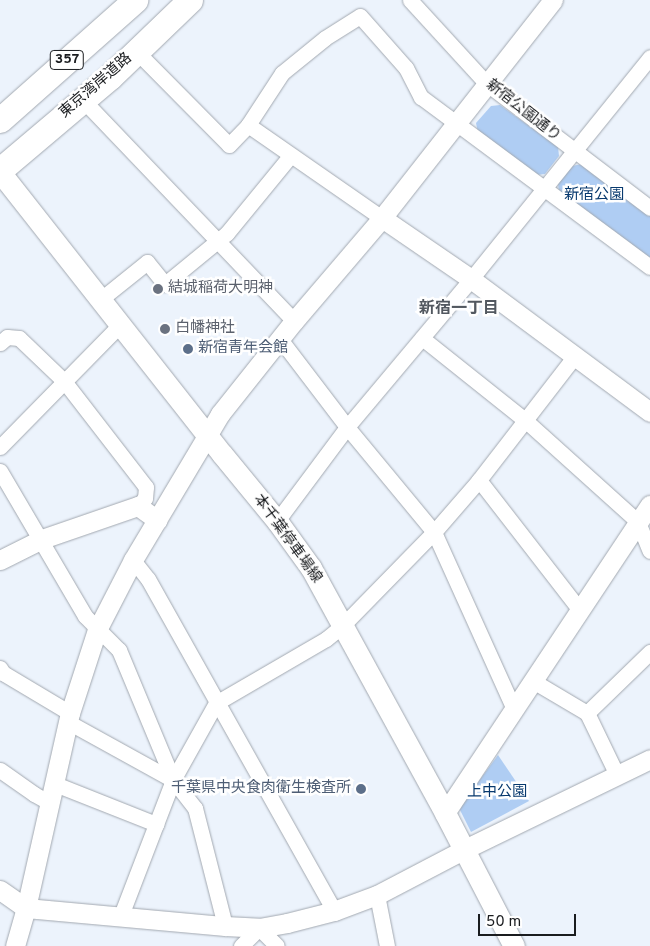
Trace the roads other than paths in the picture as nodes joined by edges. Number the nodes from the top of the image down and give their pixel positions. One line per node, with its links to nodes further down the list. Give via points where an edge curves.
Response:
1 (135, 0): 9 (highway, 357)
2 (190, 0): 5 (highway, 東京湾岸道路 / 357)
3 (410, 0): 7 (street, 新宿公園通り)
4 (553, 0): 7 (street)
5 (136, 51): 8 (highway, 東京湾岸道路 / 357, via 110,77); 11 (street, via 229,145)
6 (650, 57): 12 (street)
7 (486, 83): 10 (street); 12 (street, 新宿公園通り)
8 (82, 98): 14 (highway, 東京湾岸道路 / 357); 18 (street)
9 (0, 120)
10 (454, 124): 11 (street, via 421,98 406,68 360,16 282,73); 15 (street); 17 (street)
11 (248, 125): 13 (street)
12 (574, 151): 15 (street); 16 (street, 新宿公園通り)
13 (290, 156): 17 (street); 18 (street)
14 (0, 171): 21 (main road, 本千葉停車場線)
15 (544, 188): 19 (street); 20 (street)
16 (648, 203)
17 (382, 218): 20 (street); 22 (street)
18 (218, 241): 21 (street, via 165,284 147,262); 22 (street)
19 (650, 266)
20 (471, 280): 24 (street); 27 (street)
21 (101, 299): 23 (main road, 本千葉停車場線)
22 (294, 321): 25 (street)
23 (121, 324): 28 (street); 32 (main road, 本千葉停車場線)
24 (422, 338): 30 (street); 31 (street)
25 (280, 339): 31 (street); 32 (street)
26 (0, 344): 28 (street, via 7,337 19,338)
27 (574, 357): 29 (street); 30 (street)
28 (64, 381): 33 (street); 37 (street, via 146,487 145,498)
29 (650, 412)
30 (526, 421): 35 (street); 40 (street)
31 (348, 427): 39 (street); 41 (street)
32 (207, 434): 38 (street); 39 (main road, 本千葉停車場線)
33 (0, 447)
34 (0, 471): 42 (street)
35 (479, 480): 41 (street); 46 (street)
36 (650, 505): 40 (street)
37 (138, 506): 38 (street); 42 (street)
38 (157, 520): 45 (street)
39 (276, 521): 47 (main road, 本千葉停車場線, via 311,568)
40 (638, 522): 43 (street); 46 (street)
41 (434, 532): 47 (street); 53 (street)
42 (42, 539): 44 (street); 48 (street, via 85,616)
43 (650, 551)
44 (0, 560)
45 (134, 560): 48 (street); 52 (street, via 148,579)
46 (580, 610): 51 (street)
47 (343, 625): 52 (street, via 326,639); 62 (main road, 本千葉停車場線)
48 (97, 630): 55 (street); 59 (street, via 119,650)
49 (650, 652): 54 (street)
50 (0, 668): 55 (street)
51 (533, 681): 53 (street); 54 (street)
52 (216, 703): 59 (street); 68 (street)
53 (514, 710): 62 (street)
54 (587, 713): 58 (street)
55 (69, 718): 59 (street); 60 (street)
56 (650, 759): 58 (street)
57 (0, 770): 61 (street)
58 (617, 775): 64 (street)
59 (173, 780): 63 (street); 70 (street, via 194,808)
60 (55, 784): 61 (street); 63 (street)
61 (50, 803): 67 (street)
62 (445, 813): 64 (main road, 本千葉停車場線)
63 (156, 824): 69 (street)
64 (463, 850): 66 (street); 76 (main road, 本千葉停車場線)
65 (0, 890): 67 (street)
66 (377, 895): 68 (street); 75 (street)
67 (26, 908): 69 (street); 72 (street)
68 (334, 911): 71 (street)
69 (120, 918): 70 (street)
70 (225, 926): 71 (street)
71 (259, 928): 73 (street); 74 (street)
72 (15, 946)
73 (241, 946)
74 (277, 946)
75 (387, 946)
76 (514, 946)

